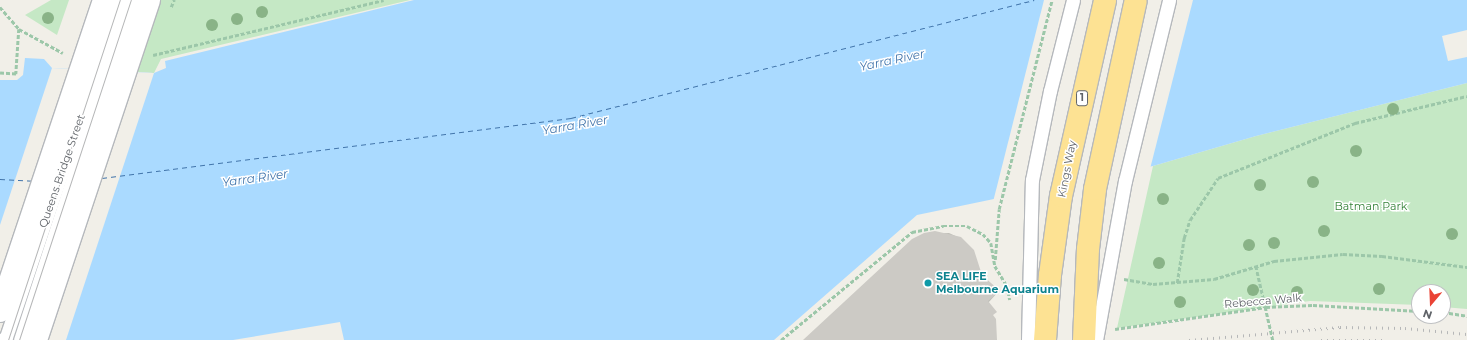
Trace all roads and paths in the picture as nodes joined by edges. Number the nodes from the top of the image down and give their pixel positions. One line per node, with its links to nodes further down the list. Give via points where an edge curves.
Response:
1 (104, 0): 15 (street, Queens Bridge Street)
2 (120, 0): 15 (lane, Queens Bridge Street)
3 (131, 0): 15 (lane, Queens Bridge Street)
4 (149, 0): 15 (street, Queens Bridge Street)
5 (384, 0): 14 (path)
6 (1052, 0): 18 (path, via 999,209)
7 (1073, 0): 35 (lane, via 1035,161 1030,204)
8 (1105, 0): 36 (highway, Kings Way / 1, via 1061,196 1050,275)
9 (1136, 0): 30 (highway, via 1095,189 1088,249)
10 (1169, 0): 30 (lane)
11 (0, 7): 12 (path)
12 (19, 29): 13 (path); 16 (path, via 16,74)
13 (63, 53)
14 (151, 56)
15 (102, 70): 25 (street, Queens Bridge Street); 31 (lane, Queens Bridge Street, via 6,337); 32 (lane, Queens Bridge Street); 33 (street, Queens Bridge Street)
16 (0, 73)
17 (1467, 96): 22 (path, via 1355,123 1218,178 1190,220 1184,238)
18 (995, 266): 24 (path, via 1007,286); 34 (path, via 991,243 983,234 967,226 943,226 912,232)
19 (1256, 266): 20 (path, via 1274,261 1343,254 1382,256); 22 (path, via 1214,279); 23 (path)
20 (1467, 267)
21 (1121, 279): 22 (path, via 1153,284)
22 (1177, 283)
23 (1266, 307): 26 (path, Rebecca Walk, via 1312,305); 29 (path, Rebecca Walk); 37 (path)
24 (1011, 308)
25 (0, 311)
26 (1411, 311)
27 (1451, 313): 28 (path)
28 (1467, 316)
29 (1109, 330)
30 (1088, 337)
31 (2, 340)
32 (20, 340)
33 (36, 340)
34 (780, 340)
35 (1028, 340)
36 (1045, 340)
37 (1273, 340)

